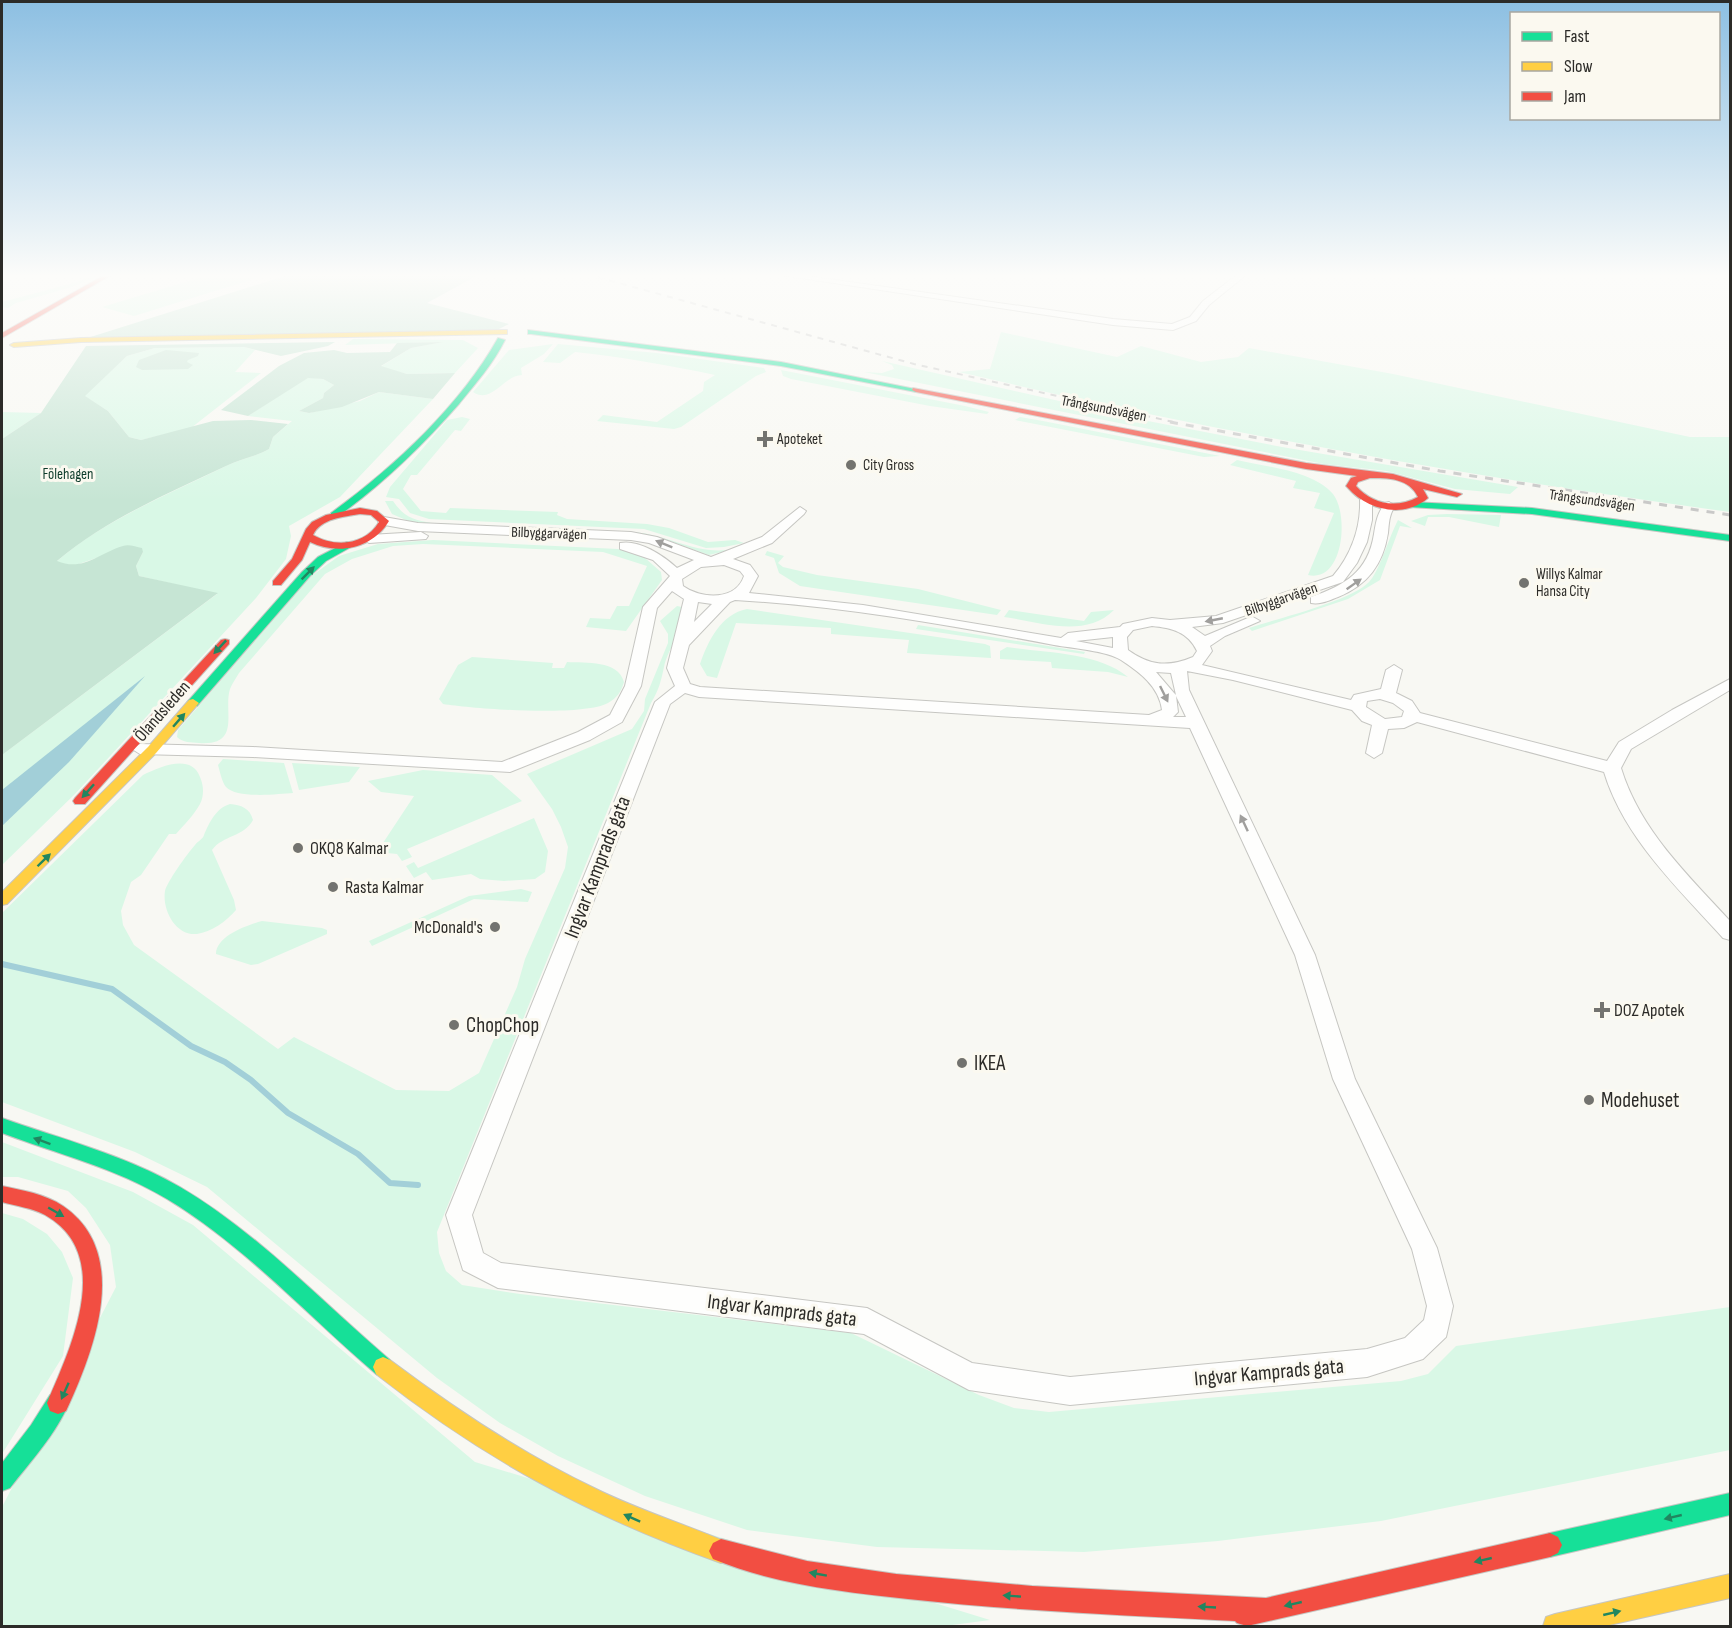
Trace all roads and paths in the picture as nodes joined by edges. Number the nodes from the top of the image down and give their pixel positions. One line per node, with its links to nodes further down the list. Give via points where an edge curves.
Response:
1 (497, 350): 7 (main road, via 400,463)
2 (677, 350): 3 (main road, Trångsundsvägen, via 781,364)
3 (1306, 466): 4 (main road, Trångsundsvägen); 6 (main road, Trångsundsvägen)
4 (1369, 475): 5 (main road, Trångsundsvägen); 6 (main road, via 1354,480)
5 (1413, 484): 9 (main road, via 1423,495 1421,501); 14 (main road, Trångsundsvägen, via 1453,494)
6 (1352, 488): 8 (main road, Trångsundsvägen); 15 (street, Bilbyggarvägen)
7 (381, 492): 12 (main road); 13 (main road)
8 (1366, 500): 10 (main road, Trångsundsvägen); 15 (street, Bilbyggarvägen, via 1368,513)
9 (1410, 505): 10 (main road, Trångsundsvägen); 17 (street, Bilbyggarvägen); 18 (main road, Trångsundsvägen, via 1471,504 1539,510)
10 (1389, 506): 17 (street, Bilbyggarvägen, via 1383,515)
11 (800, 511): 20 (street)
12 (341, 513): 13 (main road, via 360,511); 16 (main road, via 314,524)
13 (382, 519): 19 (main road, via 379,532); 22 (street, Bilbyggarvägen, one-way to 13, via 631,536 418,527)
14 (1731, 529)
15 (1361, 532): 30 (street, Bilbyggarvägen, one-way to 30, via 1350,567 1338,579 1218,620)
16 (308, 536): 21 (main road, Ölandsleden, via 317,544); 25 (main road, via 297,560)
17 (1380, 536): 35 (street, Bilbyggarvägen, one-way to 17, via 1239,626 1360,582)
18 (1731, 538)
19 (369, 539): 21 (main road, Ölandsleden); 24 (street, Bilbyggarvägen, via 417,536 620,544 658,557)
20 (767, 540): 22 (street); 23 (street)
21 (346, 545): 49 (main road, Ölandsleden, one-way to 21, via 306,574)
22 (714, 561): 23 (street, Bilbyggarvägen, via 740,565); 24 (street, via 693,564)
23 (750, 574): 27 (street, via 745,589); 28 (street, Bilbyggarvägen)
24 (676, 577): 26 (street, Bilbyggarvägen, via 676,588); 29 (street, via 650,607)
25 (270, 592)
26 (689, 597): 27 (street, Bilbyggarvägen); 29 (street); 34 (street)
27 (729, 597): 28 (street, Bilbyggarvägen); 34 (street)
28 (792, 599): 33 (street, Bilbyggarvägen)
29 (646, 620): 49 (street, via 633,687 616,718 584,736 504,768 254,752)
30 (1171, 624): 31 (street, Bilbyggarvägen, via 1143,623); 35 (street, via 1188,630)
31 (1123, 631): 33 (street, Bilbyggarvägen); 36 (street, via 1118,640)
32 (231, 635): 48 (main road, Ölandsleden, one-way to 48)
33 (1046, 637): 36 (street, Bilbyggarvägen)
34 (682, 644): 41 (street, via 675,668)
35 (1204, 647): 38 (street, via 1201,660); 43 (street, via 1238,666)
36 (1127, 656): 37 (street, Bilbyggarvägen)
37 (1142, 665): 38 (street); 45 (street, one-way to 45, via 1168,696 1170,712)
38 (1184, 668): 43 (street); 46 (street, Ingvar Kamprads gata, via 1178,677 1181,690)
39 (1394, 670): 42 (street)
40 (1731, 684): 51 (street, via 1625,746)
41 (683, 687): 45 (street, via 699,693); 46 (street, Ingvar Kamprads gata, one-way to 46, via 663,702 459,1215 472,1261 498,1275 867,1321 969,1376 1070,1390 1367,1363 1413,1349 1436,1327 1440,1306 1424,1248 1344,1079 1305,955)
42 (1388, 695): 43 (street, via 1372,694); 44 (street, via 1409,706)
43 (1359, 703): 47 (street, via 1366,717)
44 (1412, 716): 47 (street, via 1405,723); 51 (street)
45 (1152, 720): 46 (street)
46 (1197, 723)
47 (1381, 723): 50 (street)
48 (126, 748): 49 (street); 52 (main road, Ölandsleden, one-way to 52)
49 (153, 750): 53 (main road, Ölandsleden, one-way to 49)
50 (1374, 753)
51 (1612, 768): 54 (street, via 1625,807 1668,864)
52 (67, 814)
53 (2, 900)
54 (1731, 933)
55 (2, 1126): 60 (main road, one-way to 55, via 920,1589 816,1574 724,1551 645,1524 562,1487 483,1442 401,1381 216,1220 183,1199 137,1176)
56 (2, 1194): 57 (main road, one-way to 57, via 39,1202 66,1218 83,1243 91,1270 92,1306 82,1352 59,1405)
57 (2, 1480)
58 (1731, 1504): 60 (main road, one-way to 60)
59 (1731, 1586): 62 (main road, one-way to 59)
60 (1265, 1610): 61 (main road)
61 (1210, 1622)
62 (1555, 1626)

